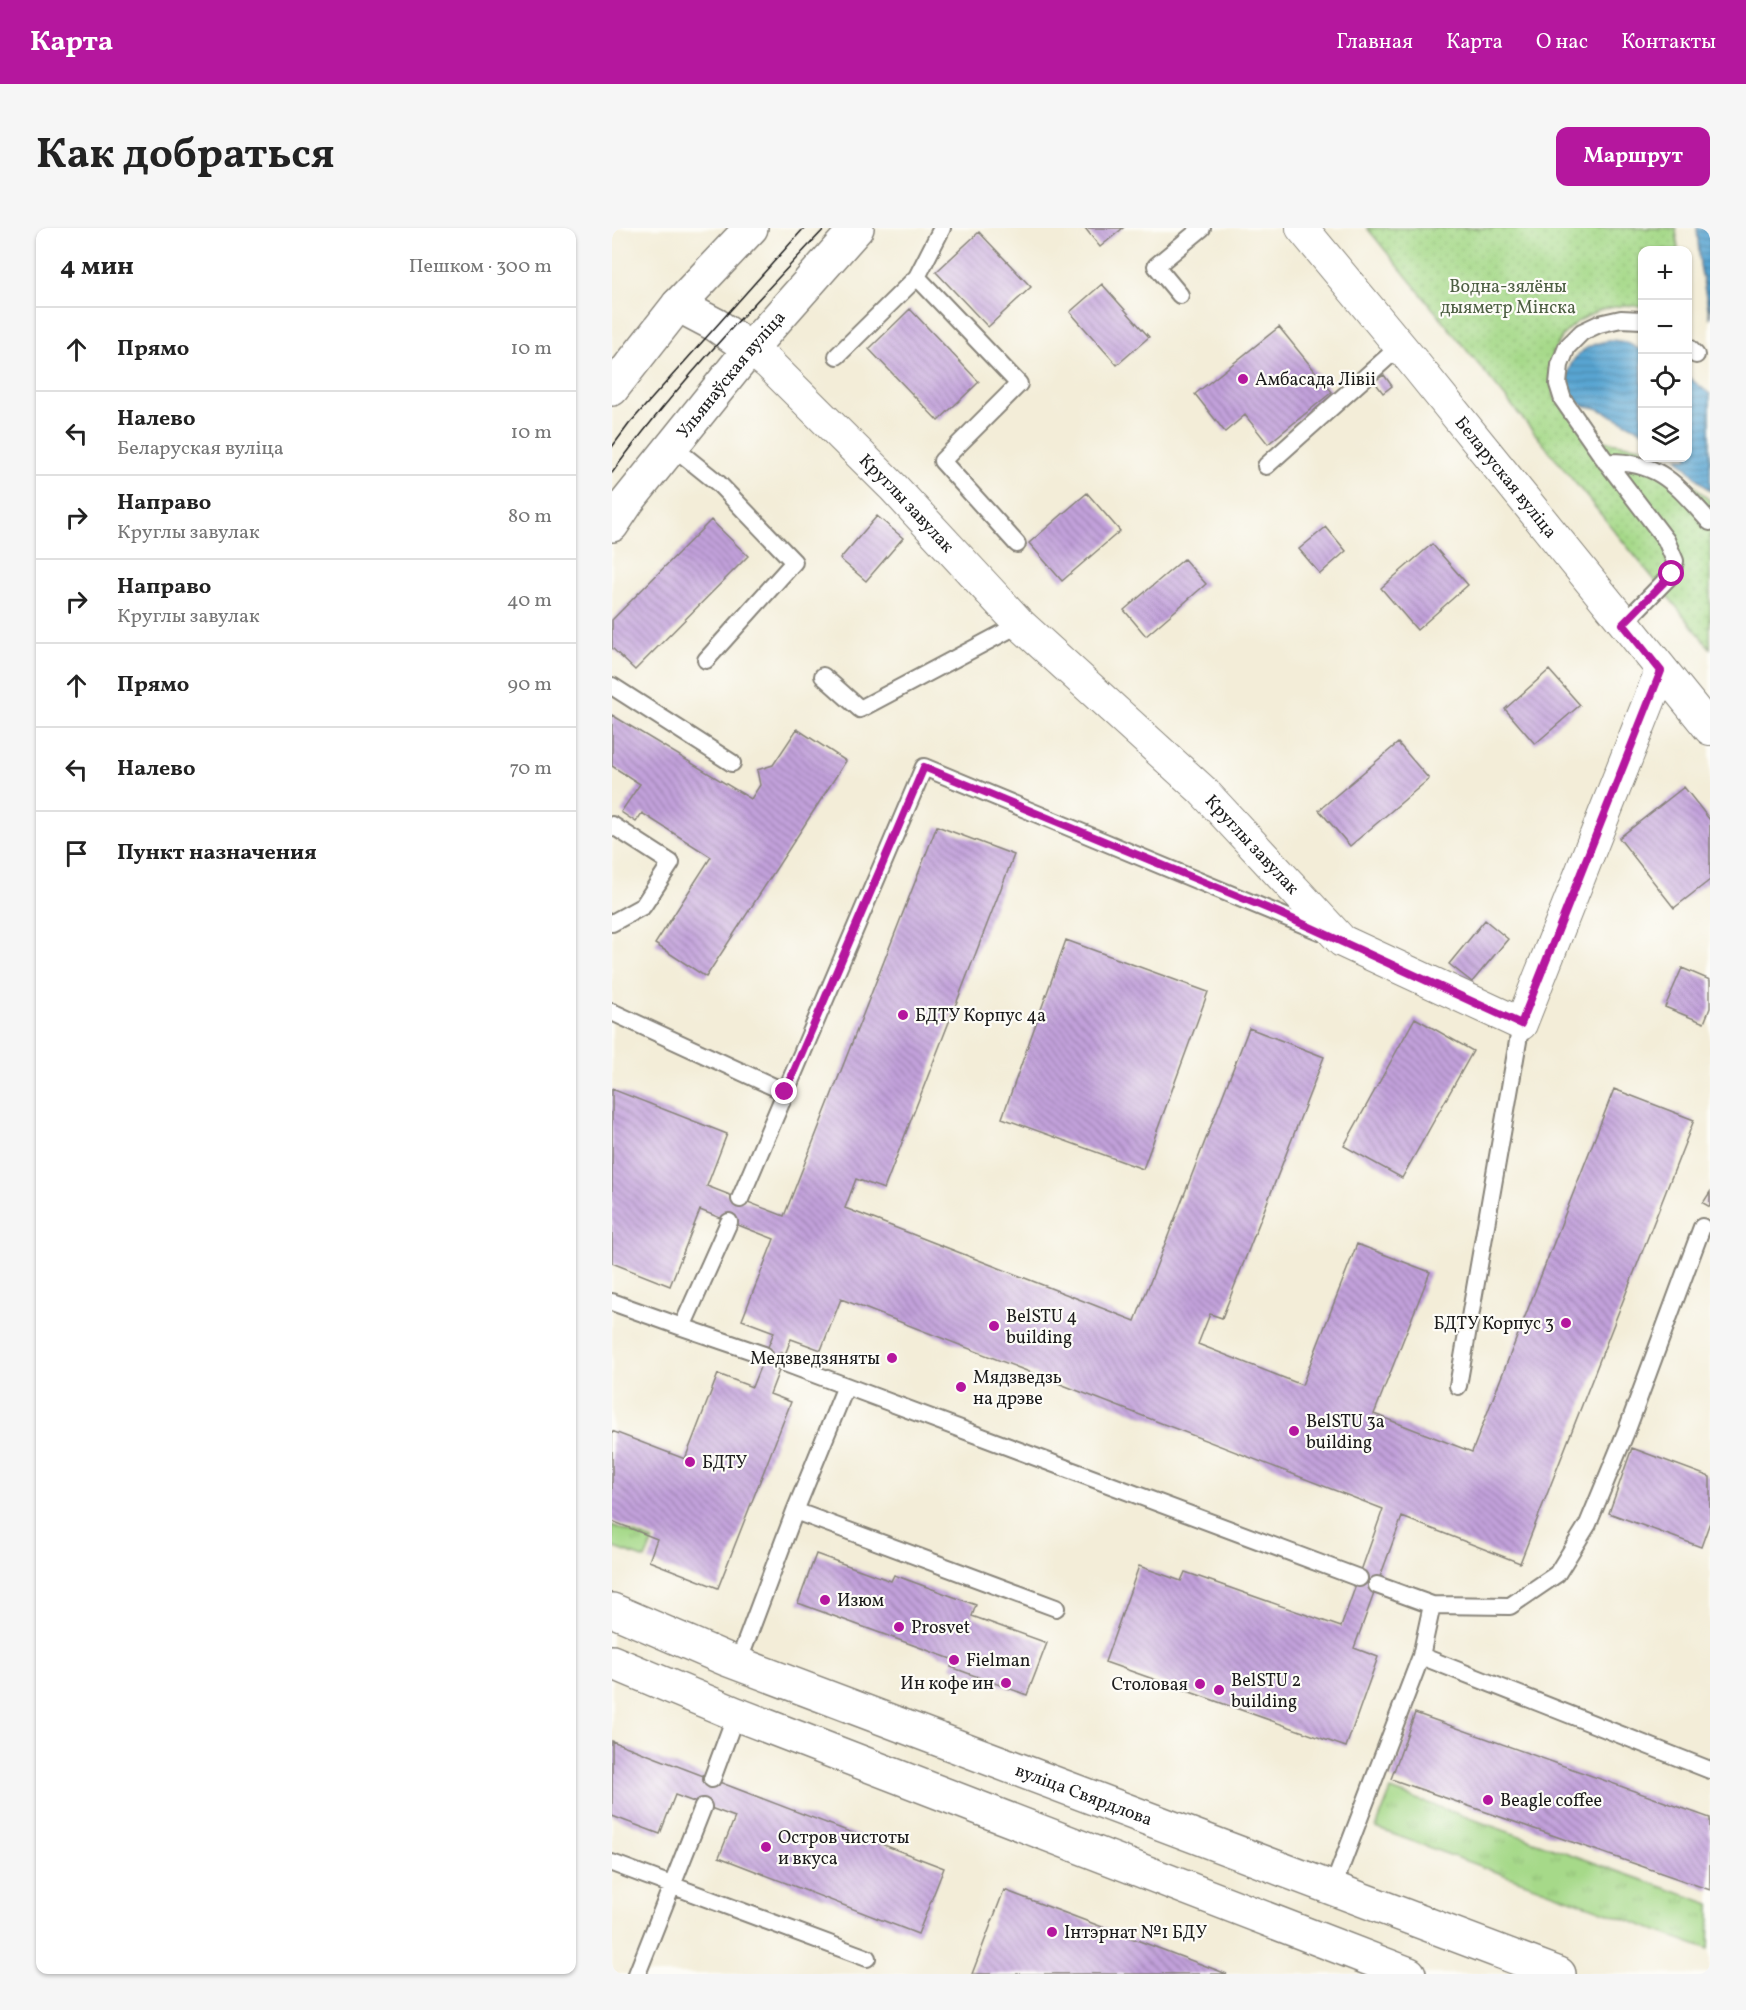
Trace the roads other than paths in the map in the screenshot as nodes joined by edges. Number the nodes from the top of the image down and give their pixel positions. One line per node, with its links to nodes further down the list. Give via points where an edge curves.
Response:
1 (751, 228): 8 (main road)
2 (856, 228): 11 (main road, Ульянаўская вуліца)
3 (942, 228): 6 (lane)
4 (1203, 228): 7 (lane, via 1156,267)
5 (1302, 228): 10 (street, Беларуская вуліца)
6 (918, 277): 12 (lane); 19 (lane, via 1019,384 942,461)
7 (1180, 295)
8 (678, 305): 11 (main road); 13 (main road)
9 (1638, 320): 15 (lane, via 1621,319 1582,332 1566,347 1560,365 1558,384 1563,400)
10 (1400, 346): 16 (lane); 21 (street, Беларуская вуліца)
11 (750, 348): 14 (main road, Ульянаўская вуліца); 20 (street, Круглы завулак, via 894,488)
12 (837, 356)
13 (612, 389)
14 (672, 446): 18 (main road, Ульянаўская вуліца); 22 (lane, via 718,483 794,562)
15 (1606, 462): 17 (lane, via 1628,462 1659,473); 21 (lane, via 1666,540 1675,561 1672,574)
16 (1266, 466)
17 (1710, 522)
18 (612, 525)
19 (1017, 544)
20 (1020, 624): 24 (lane, via 860,708); 30 (street, Круглы завулак, via 1202,789)
21 (1623, 624): 23 (street, Беларуская вуліца)
22 (706, 660)
23 (1661, 671): 26 (street, Беларуская вуліца); 32 (street)
24 (822, 676)
25 (612, 686): 27 (lane)
26 (1710, 729)
27 (732, 764)
28 (612, 825): 29 (lane, via 671,863 643,906)
29 (612, 923)
30 (1342, 940): 32 (street, Круглы завулак); 33 (lane, via 924,767)
31 (612, 1012): 33 (lane)
32 (1521, 1024): 42 (lane)
33 (785, 1092): 34 (lane)
34 (740, 1199)
35 (729, 1222): 38 (lane)
36 (1702, 1227): 46 (lane, via 1588,1524 1557,1574 1510,1606)
37 (612, 1302): 38 (lane)
38 (682, 1327): 39 (lane)
39 (764, 1355)
40 (782, 1362): 41 (lane)
41 (846, 1386): 43 (lane); 44 (lane)
42 (1458, 1386)
43 (795, 1511): 47 (lane); 51 (lane)
44 (1359, 1578)
45 (1377, 1585): 46 (lane)
46 (1432, 1605): 49 (lane)
47 (1056, 1608)
48 (612, 1610): 51 (main road, вуліца Свярдлова)
49 (1421, 1656): 53 (lane); 58 (lane)
50 (612, 1662): 52 (main road)
51 (738, 1663): 58 (main road, вуліца Свярдлова)
52 (736, 1714): 54 (lane); 61 (main road)
53 (1710, 1770)
54 (712, 1779)
55 (703, 1807): 57 (lane)
56 (612, 1863): 57 (lane)
57 (672, 1886): 59 (lane); 60 (lane)
58 (1333, 1887): 62 (main road, вуліца Свярдлова)
59 (867, 1958)
60 (637, 1974)
61 (1409, 1974)
62 (1559, 1974)

